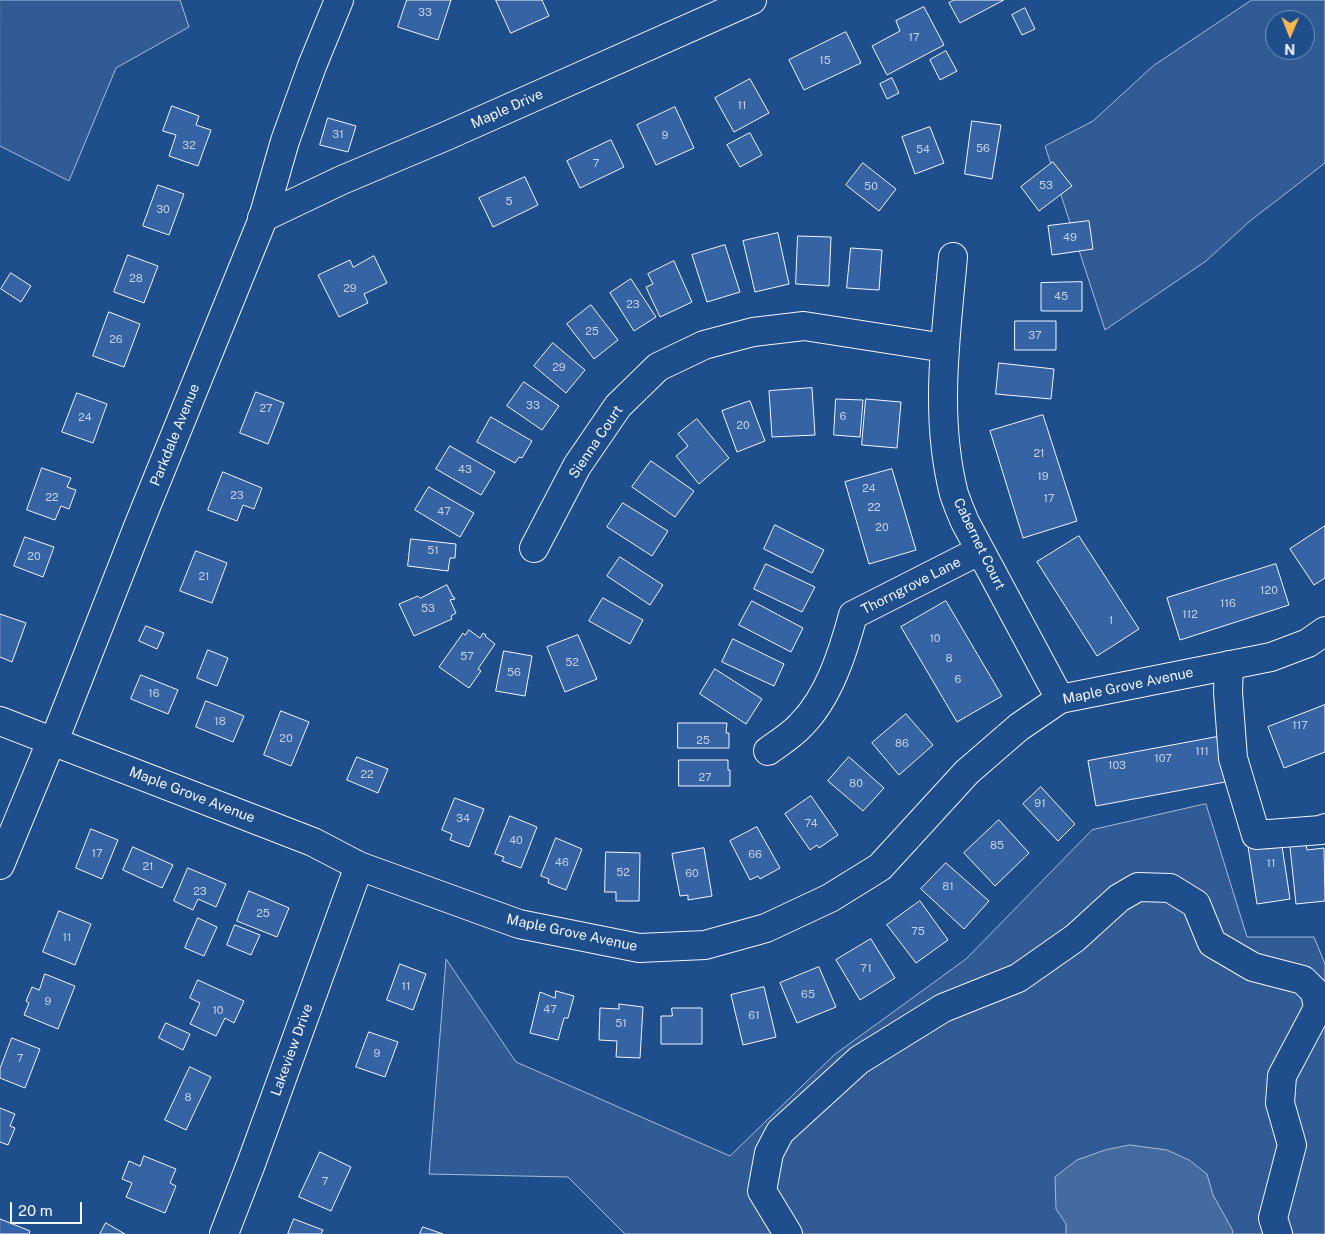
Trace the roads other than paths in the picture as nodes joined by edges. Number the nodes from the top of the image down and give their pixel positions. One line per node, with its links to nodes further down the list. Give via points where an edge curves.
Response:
1 (339, 0): 3 (street, Parkdale Avenue, via 288,132)
2 (752, 0): 3 (street, Maple Drive)
3 (262, 218): 12 (street, Parkdale Avenue)
4 (953, 257): 5 (street, Cabernet Court)
5 (945, 348): 6 (street, Sienna Court, via 804,326 753,332 704,345 658,367 618,406 577,466); 7 (street, Cabernet Court, via 947,459 954,495)
6 (534, 548)
7 (983, 556): 10 (street, Cabernet Court); 13 (street, Thorngrove Lane, via 975,553 853,615 844,649 825,692 801,725)
8 (1325, 631): 9 (street, Maple Grove Avenue, via 1308,643 1271,657)
9 (1229, 665): 10 (street, Maple Grove Avenue); 14 (street, via 1233,758 1256,835)
10 (1060, 699): 16 (street, Maple Grove Avenue, via 1019,727 967,772 880,867 830,898 766,928 705,945 639,948 519,924)
11 (0, 721): 12 (street, Maple Grove Avenue)
12 (54, 741): 15 (street, Parkdale Avenue); 16 (street, Maple Grove Avenue, via 313,842)
13 (768, 751)
14 (1325, 828)
15 (0, 865)
16 (359, 866): 17 (street, Lakeview Drive)
17 (224, 1234)
18 (788, 1234): 19 (street, via 762,1190 769,1154 780,1132 858,1060 943,1008 1018,978 1075,938 1119,898 1138,887 1170,888 1196,904 1212,943 1253,967 1303,980 1315,992 1318,1008 1282,1076 1280,1103 1292,1145 1273,1218)
19 (1278, 1234)

